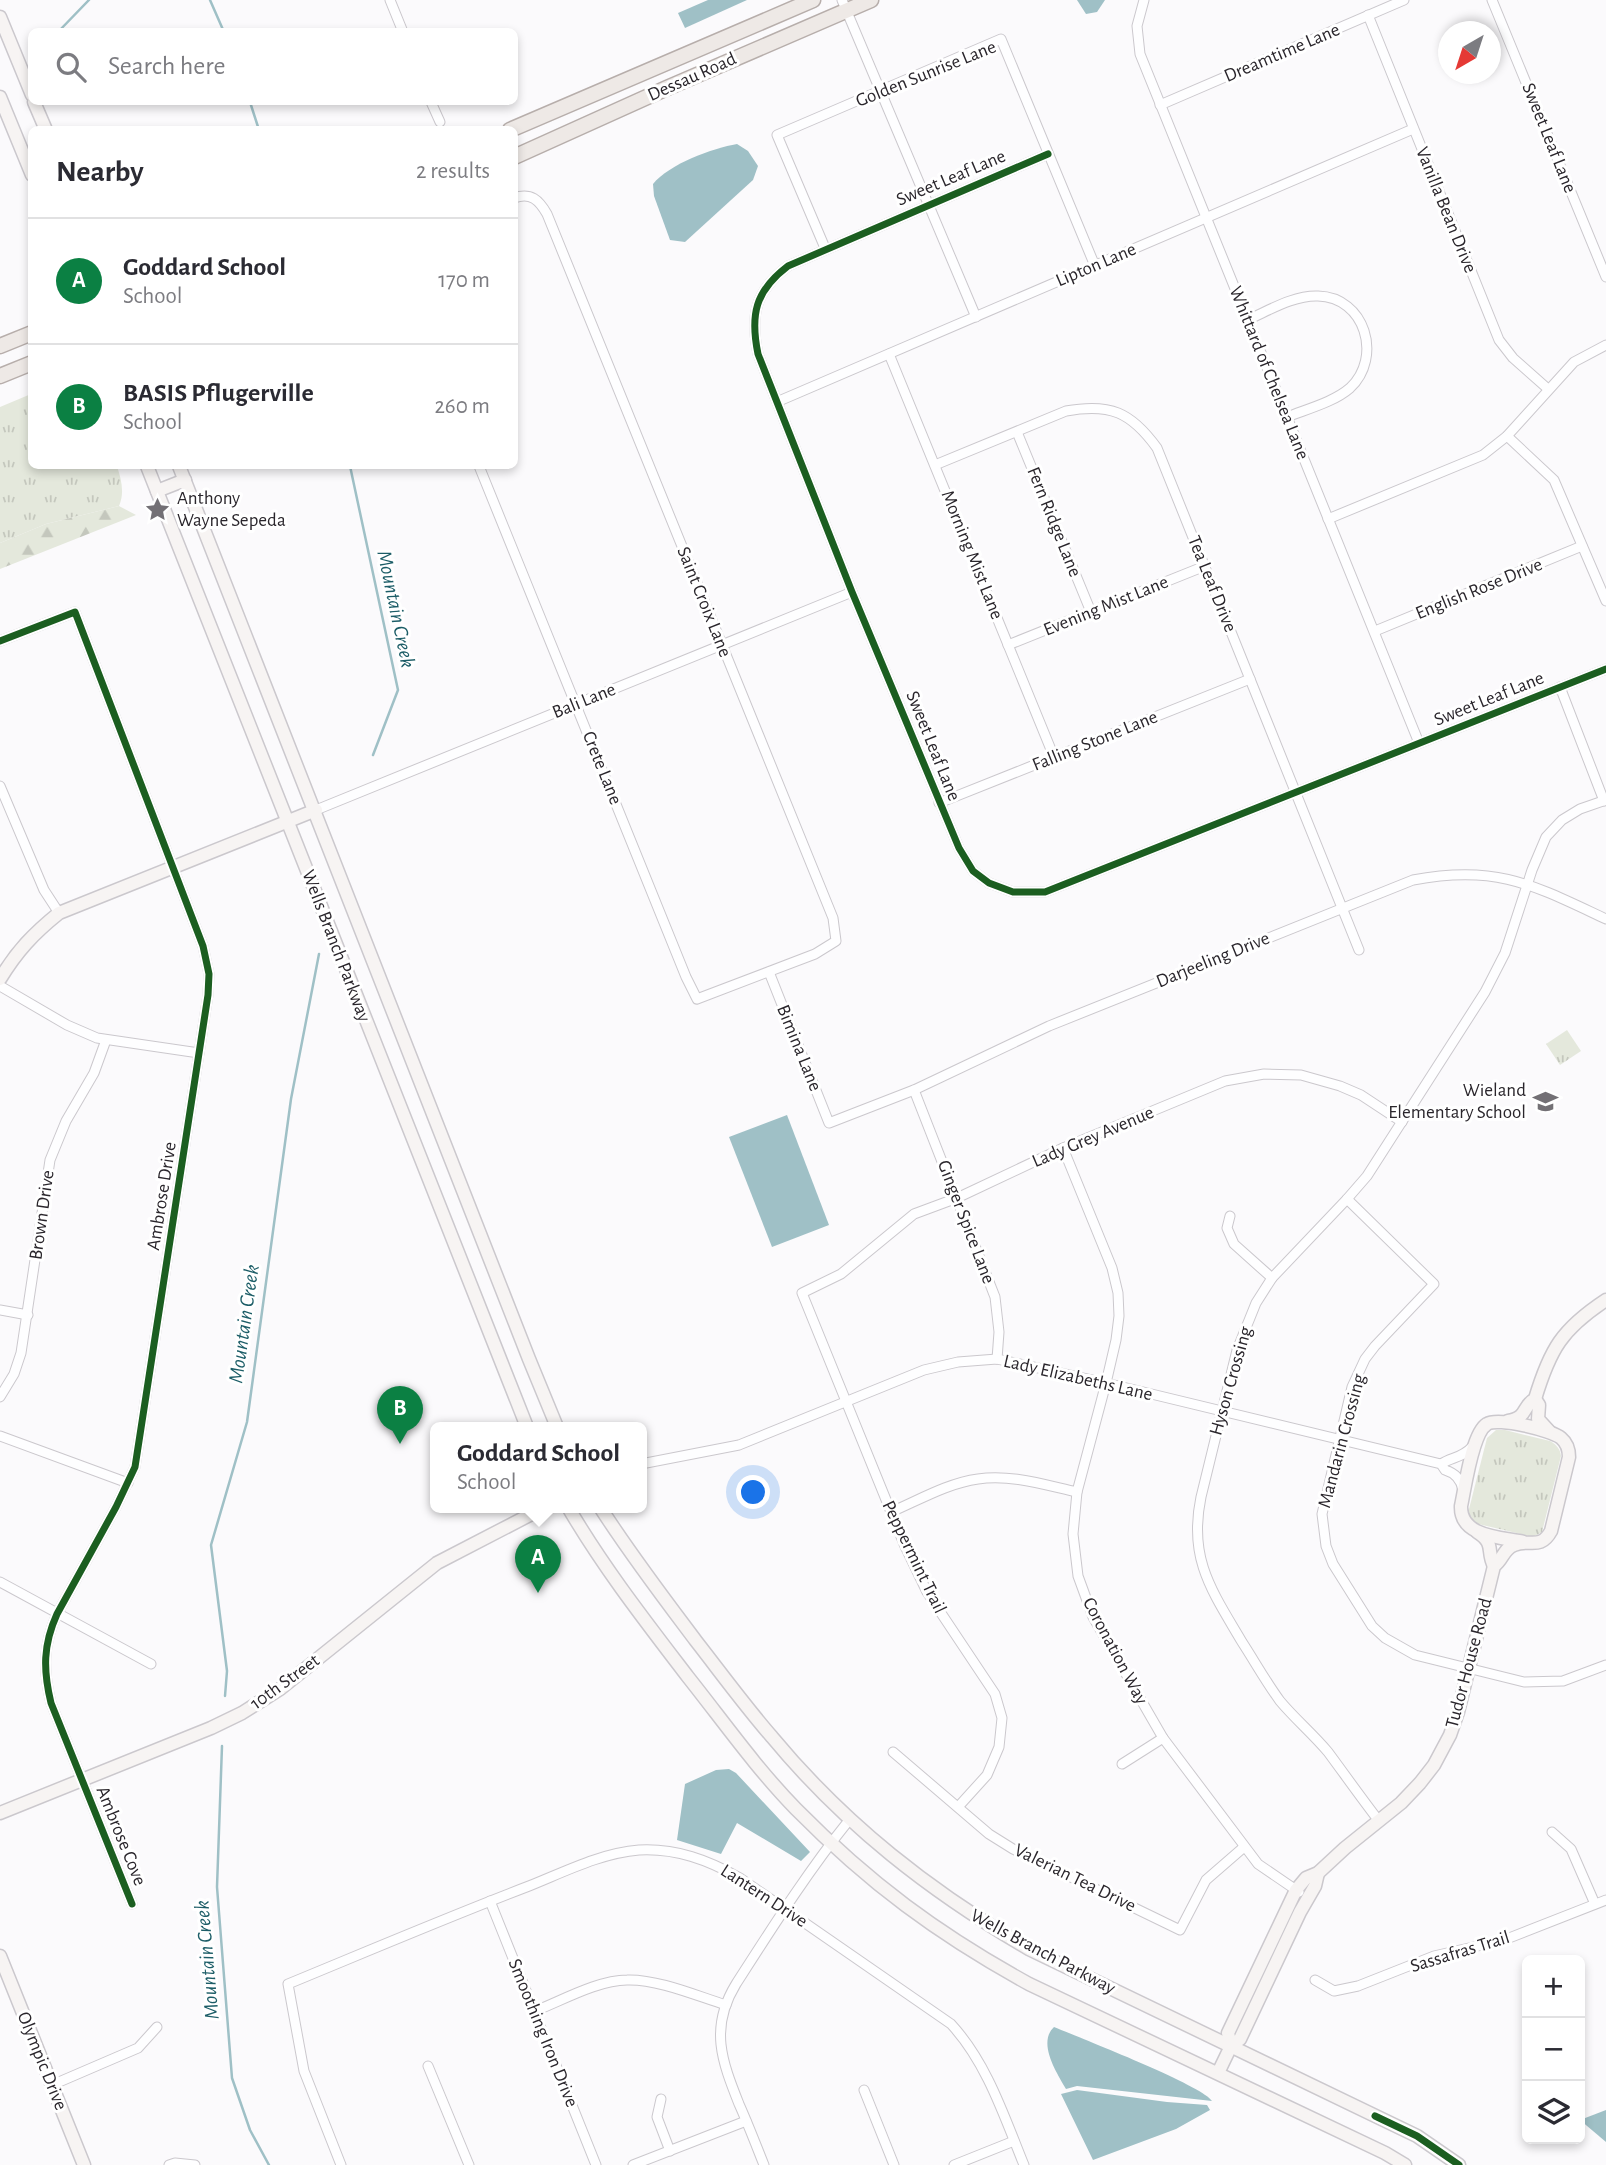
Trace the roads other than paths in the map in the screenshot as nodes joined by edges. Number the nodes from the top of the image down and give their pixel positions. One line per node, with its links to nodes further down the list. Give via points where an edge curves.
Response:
1 (390, 0): 10 (street)
2 (813, 0): 19 (main road, Dessau Road)
3 (871, 0): 7 (main road, Dessau Road)
4 (1144, 0): 16 (street, Whittard of Chelsea Lane, via 1137,38)
5 (1404, 0): 8 (street, Dreamtime Lane)
6 (1492, 0): 29 (street, Sweet Leaf Lane)
7 (844, 5): 12 (street); 23 (main road, Dessau Road)
8 (1368, 15): 16 (street, Dreamtime Lane); 20 (street, Vanilla Bean Drive)
9 (0, 17): 11 (main road)
10 (401, 28)
11 (28, 84)
12 (881, 92): 22 (street, Golden Sunrise Lane, via 1001,39); 25 (street); 27 (street, Golden Sunrise Lane, via 778,135)
13 (0, 97): 21 (main road)
14 (35, 105): 18 (main road)
15 (432, 105): 17 (street)
16 (1160, 105): 26 (street, Whittard of Chelsea Lane)
17 (440, 122)
18 (44, 126)
19 (518, 127)
20 (1413, 129): 26 (street, Lipton Lane); 38 (street, Vanilla Bean Drive, via 1499,340)
21 (27, 151)
22 (1048, 154): 25 (street, Sweet Leaf Lane); 28 (street, Golden Sunrise Lane)
23 (518, 155)
24 (518, 197): 57 (street, Saint Croix Lane, via 534,197 547,214)
25 (928, 204): 27 (street, Sweet Leaf Lane); 30 (street)
26 (1206, 218): 28 (street, Lipton Lane); 31 (street, Whittard of Chelsea Lane)
27 (825, 248): 39 (street, Sweet Leaf Lane, via 778,273 758,303 753,329 758,354)
28 (1095, 266): 30 (street, Lipton Lane)
29 (1606, 277)
30 (975, 317): 35 (street, Lipton Lane)
31 (1247, 320): 40 (street, Whittard of Chelsea Lane); 40 (street, via 1317,296 1346,306 1362,324 1368,354 1358,380 1338,396)
32 (28, 335): 34 (main road)
33 (1606, 345): 38 (street, via 1574,362)
34 (0, 346)
35 (889, 354): 39 (street, Lipton Lane); 43 (street, Morning Mist Lane)
36 (28, 365): 37 (main road)
37 (0, 376)
38 (1548, 389): 42 (street)
39 (779, 401): 52 (street, Sweet Leaf Lane)
40 (1287, 417): 49 (street, Whittard of Chelsea Lane)
41 (1017, 432): 43 (street, Tea Leaf Drive); 51 (street, Tea Leaf Drive, via 1066,411 1089,407 1131,419 1157,448); 54 (street, Fern Ridge Lane)
42 (1507, 436): 49 (street, via 1483,455); 50 (street, via 1554,480)
43 (935, 466): 58 (street, Morning Mist Lane)
44 (148, 469): 48 (main road, Wells Branch Parkway)
45 (180, 469): 47 (main road, Wells Branch Parkway)
46 (480, 469): 62 (street, Crete Lane)
47 (185, 480): 48 (main road); 69 (main road, Wells Branch Parkway)
48 (157, 491): 70 (main road, Wells Branch Parkway)
49 (1328, 519): 55 (street, Whittard of Chelsea Lane)
50 (1582, 546): 53 (street); 55 (street, English Rose Drive)
51 (1205, 566): 54 (street, Evening Mist Lane); 60 (street, Tea Leaf Drive)
52 (852, 592): 57 (street, Bali Lane); 68 (street, Sweet Leaf Lane)
53 (1606, 601)
54 (1091, 612): 58 (street, Evening Mist Lane)
55 (1375, 631): 63 (street, Whittard of Chelsea Lane)
56 (0, 641): 71 (street, Ambrose Drive, via 75,611)
57 (722, 645): 62 (street, Bali Lane); 77 (street, Saint Croix Lane, via 833,918 836,941)
58 (1008, 645): 64 (street, Morning Mist Lane)
59 (1606, 668): 61 (street, Sweet Leaf Lane)
60 (1250, 679): 64 (street, Falling Stone Lane); 66 (street, Tea Leaf Drive)
61 (1560, 687): 63 (street, Sweet Leaf Lane); 67 (street)
62 (576, 705): 69 (street, Bali Lane); 77 (street, Crete Lane, via 697,999)
63 (1419, 743): 66 (street, Sweet Leaf Lane)
64 (1054, 757): 68 (street, Falling Stone Lane)
65 (0, 786): 74 (street, via 44,890)
66 (1296, 793): 68 (street, Sweet Leaf Lane, via 1045,892 1013,892 972,871); 73 (street, Tea Leaf Drive)
67 (1605, 800): 72 (street, Hyson Crossing, via 1562,820 1546,837)
68 (939, 803)
69 (316, 810): 70 (main road); 101 (main road, Wells Branch Parkway)
70 (287, 822): 71 (main road); 100 (main road, Wells Branch Parkway)
71 (173, 866): 74 (main road); 81 (street, Ambrose Drive, via 208,964)
72 (1527, 883): 73 (street, Darjeeling Drive, via 1486,874 1440,874); 75 (street, Darjeeling Drive); 83 (street, Hyson Crossing, via 1505,953 1485,992)
73 (1342, 908): 76 (street, Tea Leaf Drive); 82 (street, Darjeeling Drive, via 1049,1026)
74 (60, 913): 78 (main road, via 15,954)
75 (1606, 919)
76 (1359, 950)
77 (769, 972): 84 (street, Bimina Lane)
78 (0, 979)
79 (0, 986): 80 (street, via 67,1025)
80 (106, 1040): 81 (street); 93 (street, Brown Drive, via 50,1160)
81 (199, 1054): 109 (street, Ambrose Drive, via 139,1446)
82 (914, 1090): 84 (street, Darjeeling Drive); 86 (street, Ginger Spice Lane)
83 (1402, 1122): 85 (street, Lady Grey Avenue, via 1340,1086 1301,1075 1264,1074 1225,1081); 87 (street, Hyson Crossing)
84 (829, 1123)
85 (1063, 1148): 86 (street, Lady Grey Avenue); 95 (street, Coronation Way, via 1118,1293 1118,1328)
86 (957, 1198): 90 (street, Lady Grey Avenue, via 914,1214 841,1274); 94 (street, Ginger Spice Lane, via 995,1297)
87 (1347, 1199): 89 (street, Hyson Crossing); 105 (street, Mandarin Crossing, via 1434,1284 1365,1359)
88 (1230, 1216): 89 (street, via 1227,1228 1234,1244)
89 (1272, 1278): 99 (street, Hyson Crossing, via 1245,1326)
90 (802, 1293): 98 (street, Peppermint Trail)
91 (1606, 1300): 97 (main road, via 1567,1330 1548,1359)
92 (0, 1310): 93 (street)
93 (28, 1315): 96 (street, Brown Drive, via 14,1374)
94 (997, 1359): 95 (street, Lady Elizabeths Lane); 98 (street, Lady Elizabeths Lane, via 924,1370)
95 (1106, 1383): 99 (street, Lady Elizabeths Lane); 110 (street, Coronation Way)
96 (0, 1397)
97 (1535, 1398): 102 (main road, via 1523,1415); 103 (main road, via 1538,1419)
98 (846, 1400): 107 (street, Lady Elizabeths Lane, via 739,1445); 112 (street, Peppermint Trail)
99 (1222, 1412): 105 (street, Lady Elizabeths Lane); 131 (street, Hyson Crossing, via 1197,1516 1205,1576 1269,1686)
100 (525, 1422)
101 (555, 1422)
102 (1507, 1422): 103 (main road); 106 (main road, via 1487,1424)
103 (1551, 1433): 117 (main road, via 1569,1450 1550,1531 1540,1542)
104 (0, 1436): 109 (street)
105 (1338, 1440): 108 (street, Lady Elizabeths Lane); 123 (street, Mandarin Crossing, via 1322,1514 1333,1564 1372,1626 1385,1638 1415,1655)
106 (1476, 1441): 108 (street, via 1464,1455); 111 (main road)
107 (647, 1463)
108 (1441, 1464): 111 (street, via 1458,1477)
109 (128, 1483): 120 (street, Ambrose Drive)
110 (1077, 1492): 112 (street, via 1011,1479 979,1479 949,1486); 124 (street, Coronation Way, via 1073,1534 1078,1576 1093,1617)
111 (1464, 1493): 116 (main road, via 1461,1514 1469,1528)
112 (891, 1512): 128 (street, Peppermint Trail, via 927,1592 995,1694 1002,1718 999,1747 987,1775)
113 (533, 1513): 127 (main road, 10th Street, via 437,1563 259,1703 220,1724)
114 (572, 1513): 133 (main road, Wells Branch Parkway, via 615,1581 750,1756)
115 (604, 1513): 130 (main road, Wells Branch Parkway, via 772,1737)
116 (1477, 1531): 117 (main road); 118 (main road, via 1490,1544)
117 (1524, 1542): 118 (main road, via 1509,1548)
118 (1494, 1566): 123 (main road, Tudor House Road)
119 (0, 1582): 120 (street)
120 (57, 1614): 121 (street); 127 (street, Ambrose Drive, via 46,1651 45,1680)
121 (151, 1664)
122 (1606, 1665): 123 (street, Mandarin Crossing, via 1563,1681 1545,1682 1505,1679)
123 (1469, 1669): 131 (main road, Tudor House Road, via 1454,1724 1434,1765)
124 (1163, 1738): 126 (street); 134 (street, Coronation Way)
125 (893, 1752): 128 (street, Valerian Tea Drive)
126 (1122, 1764)
127 (82, 1780): 129 (main road, 10th Street); 141 (street, Ambrose Cove)
128 (958, 1807): 134 (street, Valerian Tea Drive, via 1013,1849 1180,1930 1206,1880)
129 (0, 1813)
130 (850, 1819): 133 (street); 148 (main road, Wells Branch Parkway, via 928,1885 982,1921 1062,1966)
131 (1379, 1821): 135 (main road, Tudor House Road)
132 (1552, 1832): 140 (street, via 1571,1849)
133 (831, 1843): 142 (street); 150 (main road, Wells Branch Parkway, via 886,1892 976,1954 1029,1984)
134 (1244, 1847): 136 (street, Coronation Way, via 1258,1864)
135 (1318, 1873): 136 (main road, Tudor House Road, via 1306,1878); 137 (main road, Tudor House Road)
136 (1296, 1891): 137 (street, Coronation Way); 148 (main road, Tudor House Road, via 1228,2034)
137 (1308, 1898): 148 (main road, Tudor House Road, via 1240,2039)
138 (1606, 1900): 140 (street, Sassafras Trail)
139 (490, 1901): 142 (street, Lantern Drive, via 611,1854 661,1850 716,1864); 146 (street, Smoothing Iron Drive); 160 (street, Lantern Drive, via 288,1984 304,2071)
140 (1595, 1904): 144 (street, Sassafras Trail, via 1504,1940 1434,1956 1358,1986 1334,1991)
141 (132, 1905)
142 (785, 1909): 145 (street); 155 (street, Lantern Drive, via 951,2024 983,2068)
143 (0, 1956): 151 (main road, Olympic Drive)
144 (1315, 1980)
145 (726, 2005): 146 (street, via 625,1980); 154 (street, via 721,2052)
146 (535, 2011): 162 (street, Smoothing Iron Drive)
147 (157, 2027): 151 (street, via 138,2048)
148 (1231, 2046): 150 (main road, Tudor House Road); 169 (main road, Wells Branch Parkway, via 1417,2136)
149 (428, 2066): 161 (street)
150 (1218, 2073): 168 (main road, Wells Branch Parkway)
151 (52, 2085): 157 (main road, Olympic Drive)
152 (864, 2090): 165 (street)
153 (661, 2099): 156 (street, via 657,2117)
154 (746, 2121): 156 (street); 164 (street)
155 (1014, 2141): 166 (street); 167 (street, Lantern Drive)
156 (670, 2151): 163 (street)
157 (84, 2165)
158 (169, 2165): 159 (street)
159 (195, 2165)
160 (341, 2165)
161 (469, 2165)
162 (596, 2165)
163 (633, 2165)
164 (764, 2165)
165 (894, 2165)
166 (954, 2165)
167 (1024, 2165)
168 (1405, 2165)
169 (1459, 2165)

